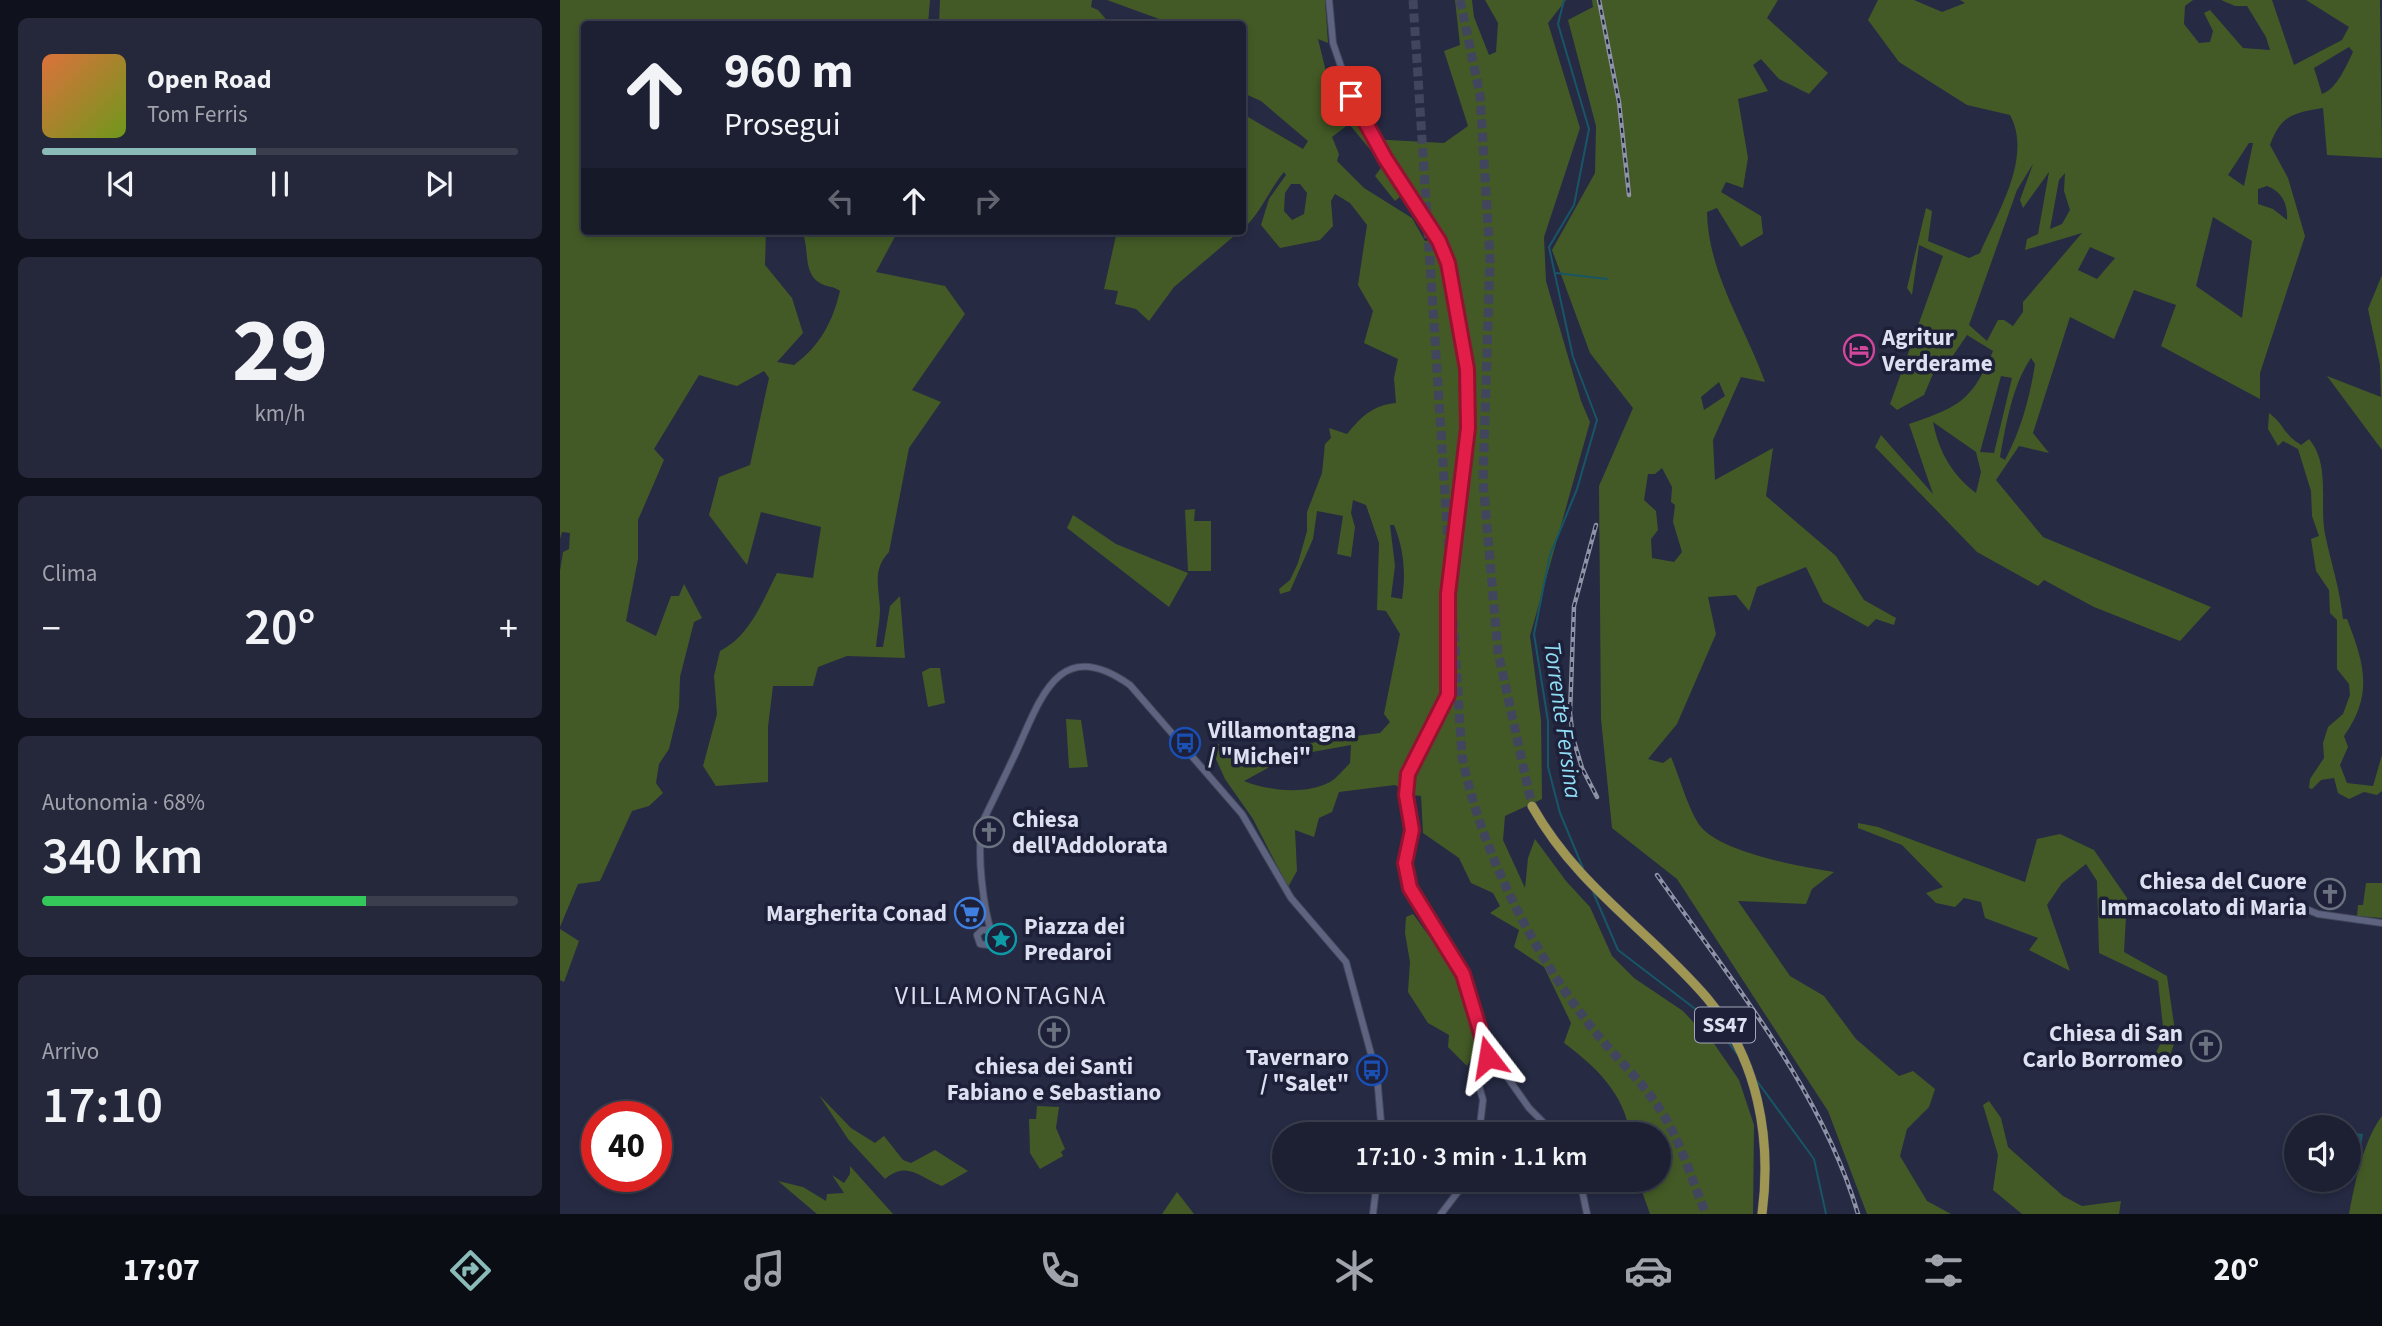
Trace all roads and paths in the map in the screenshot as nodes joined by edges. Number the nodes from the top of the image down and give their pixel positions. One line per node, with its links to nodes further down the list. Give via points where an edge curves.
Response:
1 (1329, 0): 6 (street, via 1333,43 1351,96 1439,241 1453,285 1467,369 1468,428 1448,594 1448,695 1408,774 1412,830 1405,863 1410,888 1463,974)
2 (1532, 806): 16 (highway, SS47, via 1572,866 1694,985 1731,1036 1762,1118 1767,1161)
3 (2294, 904): 4 (street, via 2318,914)
4 (2382, 923)
5 (989, 930): 7 (street, via 980,833 1039,700 1054,680 1072,670 1085,667 1115,674 1130,685 1229,797 1251,826 1291,898 1346,962 1377,1076)
6 (1488, 1057): 8 (street, via 1478,1062 1475,1072 1483,1100); 9 (street, via 1496,1061)
7 (1381, 1122)
8 (1480, 1122)
9 (1543, 1122)
10 (1376, 1192): 13 (street)
11 (1458, 1192): 14 (street)
12 (1582, 1192): 15 (street)
13 (1373, 1214)
14 (1441, 1214)
15 (1587, 1214)
16 (1762, 1214)

